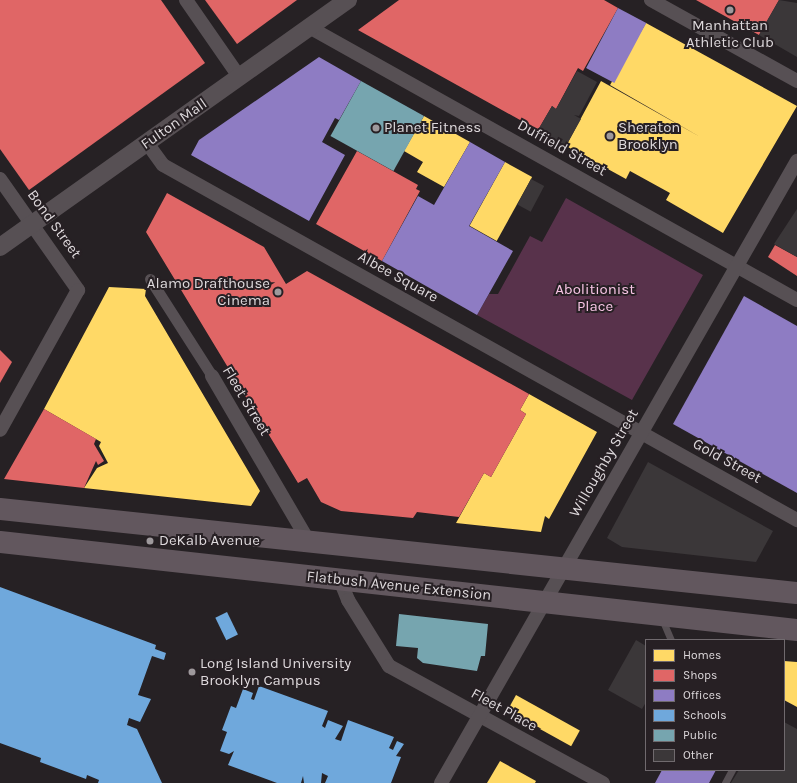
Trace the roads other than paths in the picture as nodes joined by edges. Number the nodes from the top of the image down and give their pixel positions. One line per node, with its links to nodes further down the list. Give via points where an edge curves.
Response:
1 (186, 0): 5 (street)
2 (348, 0): 4 (street, Fulton Mall)
3 (651, 0): 6 (street)
4 (309, 27): 5 (street, Fulton Mall); 12 (street, Duffield Street)
5 (240, 78): 7 (street, Fulton Mall)
6 (797, 81)
7 (147, 143): 10 (street, Fulton Mall); 17 (street, Albee Square, via 163,165)
8 (797, 161): 12 (street, Willoughby Street)
9 (0, 179): 10 (street, Bond Street)
10 (32, 224): 11 (street, Fulton Mall); 16 (street, Bond Street, via 78,290)
11 (0, 246)
12 (737, 266): 14 (street, Duffield Street); 17 (street, Willoughby Street)
13 (150, 279): 15 (street, Fleet Street)
14 (797, 300)
15 (212, 376): 21 (street, Fleet Street)
16 (0, 430)
17 (641, 432): 19 (street, Gold Street); 22 (street, Willoughby Street)
18 (0, 508): 21 (main road)
19 (797, 520)
20 (0, 542): 23 (main road, Flatbush Avenue Extension)
21 (309, 542): 22 (main road)
22 (562, 568): 24 (main road); 25 (street, Willoughby Street)
23 (340, 580): 25 (main road, Flatbush Avenue Extension); 29 (street, Fleet Place, via 348,600 389,666)
24 (797, 593)
25 (544, 602): 26 (main road, Flatbush Avenue Extension); 29 (street, Willoughby Street)
26 (660, 615): 27 (main road, Flatbush Avenue Extension); 28 (lane)
27 (797, 630)
28 (671, 639)
29 (481, 716): 31 (street, Willoughby Street); 32 (street, Fleet Place)
30 (731, 771): 33 (lane)
31 (441, 783)
32 (603, 783)
33 (725, 783)

